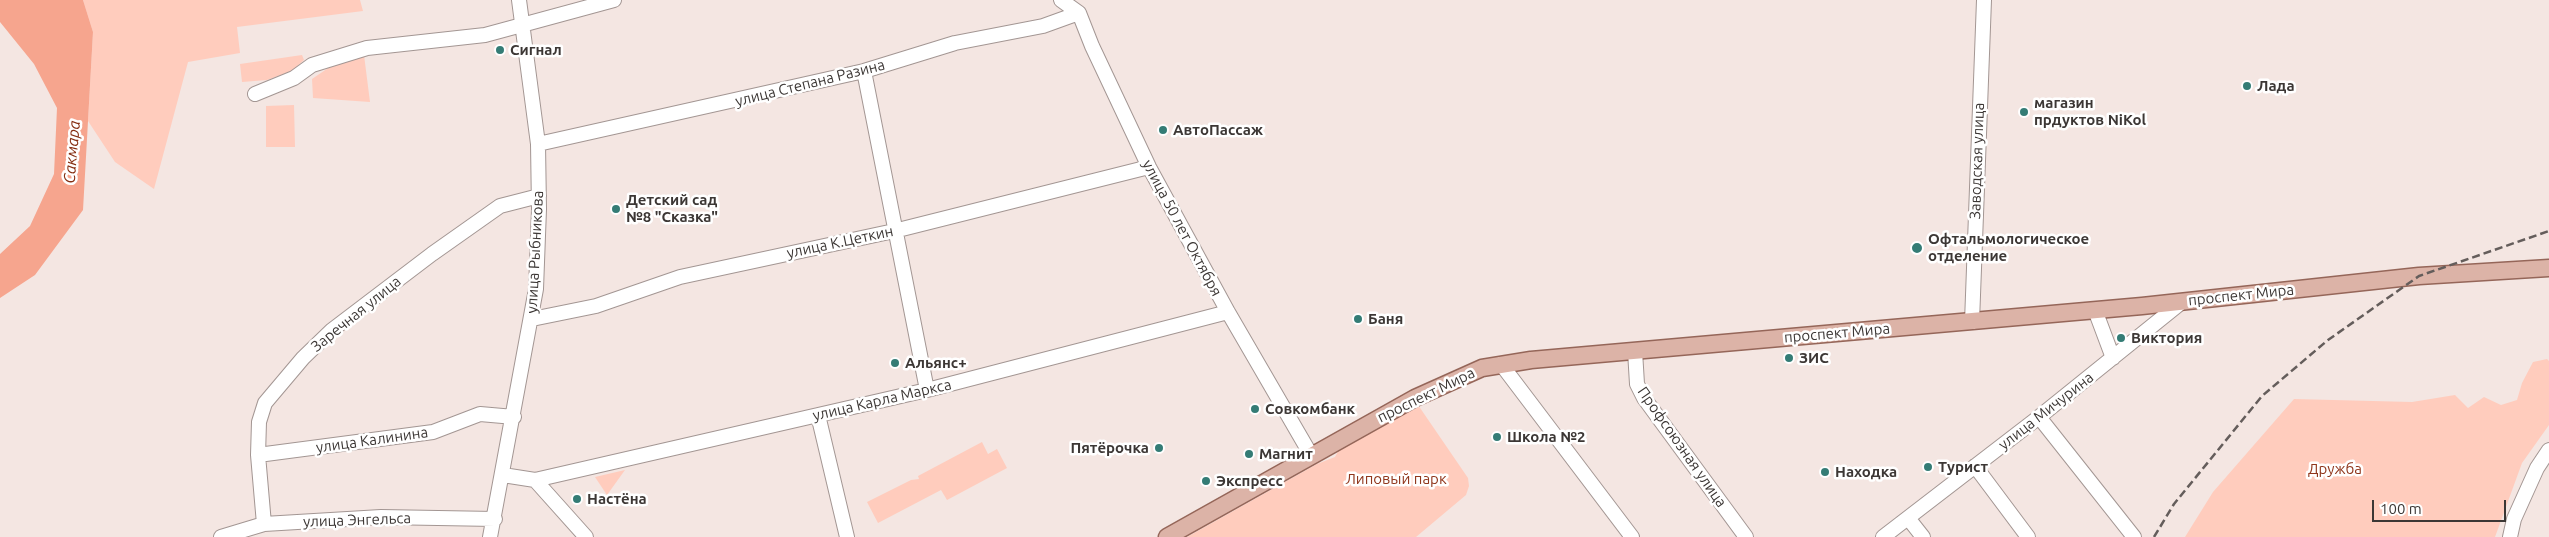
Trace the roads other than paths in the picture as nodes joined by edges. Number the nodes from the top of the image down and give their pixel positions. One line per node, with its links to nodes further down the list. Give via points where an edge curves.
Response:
1 (519, 0): 6 (street, улица Рыбникова)
2 (614, 0): 6 (street)
3 (1061, 0): 5 (street)
4 (1984, 0): 18 (street, Заводская улица)
5 (1079, 13): 7 (street, улица Степана Разина, via 1043,26 955,43); 10 (street, улица 50 лет Октября)
6 (521, 24): 8 (street, via 485,35 367,48 312,65 294,78); 9 (street, улица Рыбникова)
7 (864, 71): 9 (street, улица Степана Разина); 12 (street)
8 (255, 94)
9 (538, 144): 11 (street, улица Рыбникова)
10 (1149, 167): 12 (street, улица К.Цеткин); 16 (street, улица 50 лет Октября)
11 (539, 196): 17 (street, улица Рыбникова); 27 (street, Заречная улица, via 500,206 332,330 265,403 259,422)
12 (894, 231): 17 (street, улица К.Цеткин, via 680,277 596,306); 22 (street)
13 (2549, 268): 14 (main road, проспект Мира, via 2419,276)
14 (2183, 301): 15 (main road, проспект Мира); 20 (street, улица Мичурина)
15 (2095, 310): 18 (main road, проспект Мира); 20 (street)
16 (1228, 312): 22 (street, улица Карла Маркса); 28 (street, улица 50 лет Октября)
17 (532, 319): 24 (street, улица Рыбникова)
18 (1972, 322): 19 (main road, проспект Мира)
19 (1635, 351): 21 (main road, проспект Мира); 41 (street, Профсоюзная улица, via 1637,384 1644,398)
20 (2113, 358): 25 (street, улица Мичурина)
21 (1501, 364): 28 (main road, проспект Мира, via 1458,377); 40 (street)
22 (927, 390): 23 (street, улица Карла Маркса)
23 (818, 415): 31 (street, улица Карла Маркса); 38 (street)
24 (514, 417): 27 (street, улица Калинина, via 480,414 433,432); 30 (street, улица Рыбникова)
25 (2040, 417): 29 (street, улица Мичурина); 45 (street)
26 (2549, 450): 46 (street, via 2537,468 2514,519)
27 (258, 455): 34 (street, Заречная улица)
28 (1311, 455): 39 (main road, проспект Мира)
29 (1975, 466): 32 (street, улица Мичурина); 44 (street)
30 (503, 475): 31 (street); 33 (street, улица Рыбникова)
31 (535, 480): 37 (street)
32 (1908, 518): 42 (street, улица Мичурина); 43 (street)
33 (495, 520): 34 (street, улица Энгельса, via 381,517); 36 (street, улица Рыбникова)
34 (264, 524): 35 (street, улица Энгельса)
35 (220, 537)
36 (490, 537)
37 (586, 537)
38 (848, 537)
39 (1167, 537)
40 (1632, 537)
41 (1746, 537)
42 (1883, 537)
43 (1923, 537)
44 (2028, 537)
45 (2134, 537)
46 (2510, 537)

